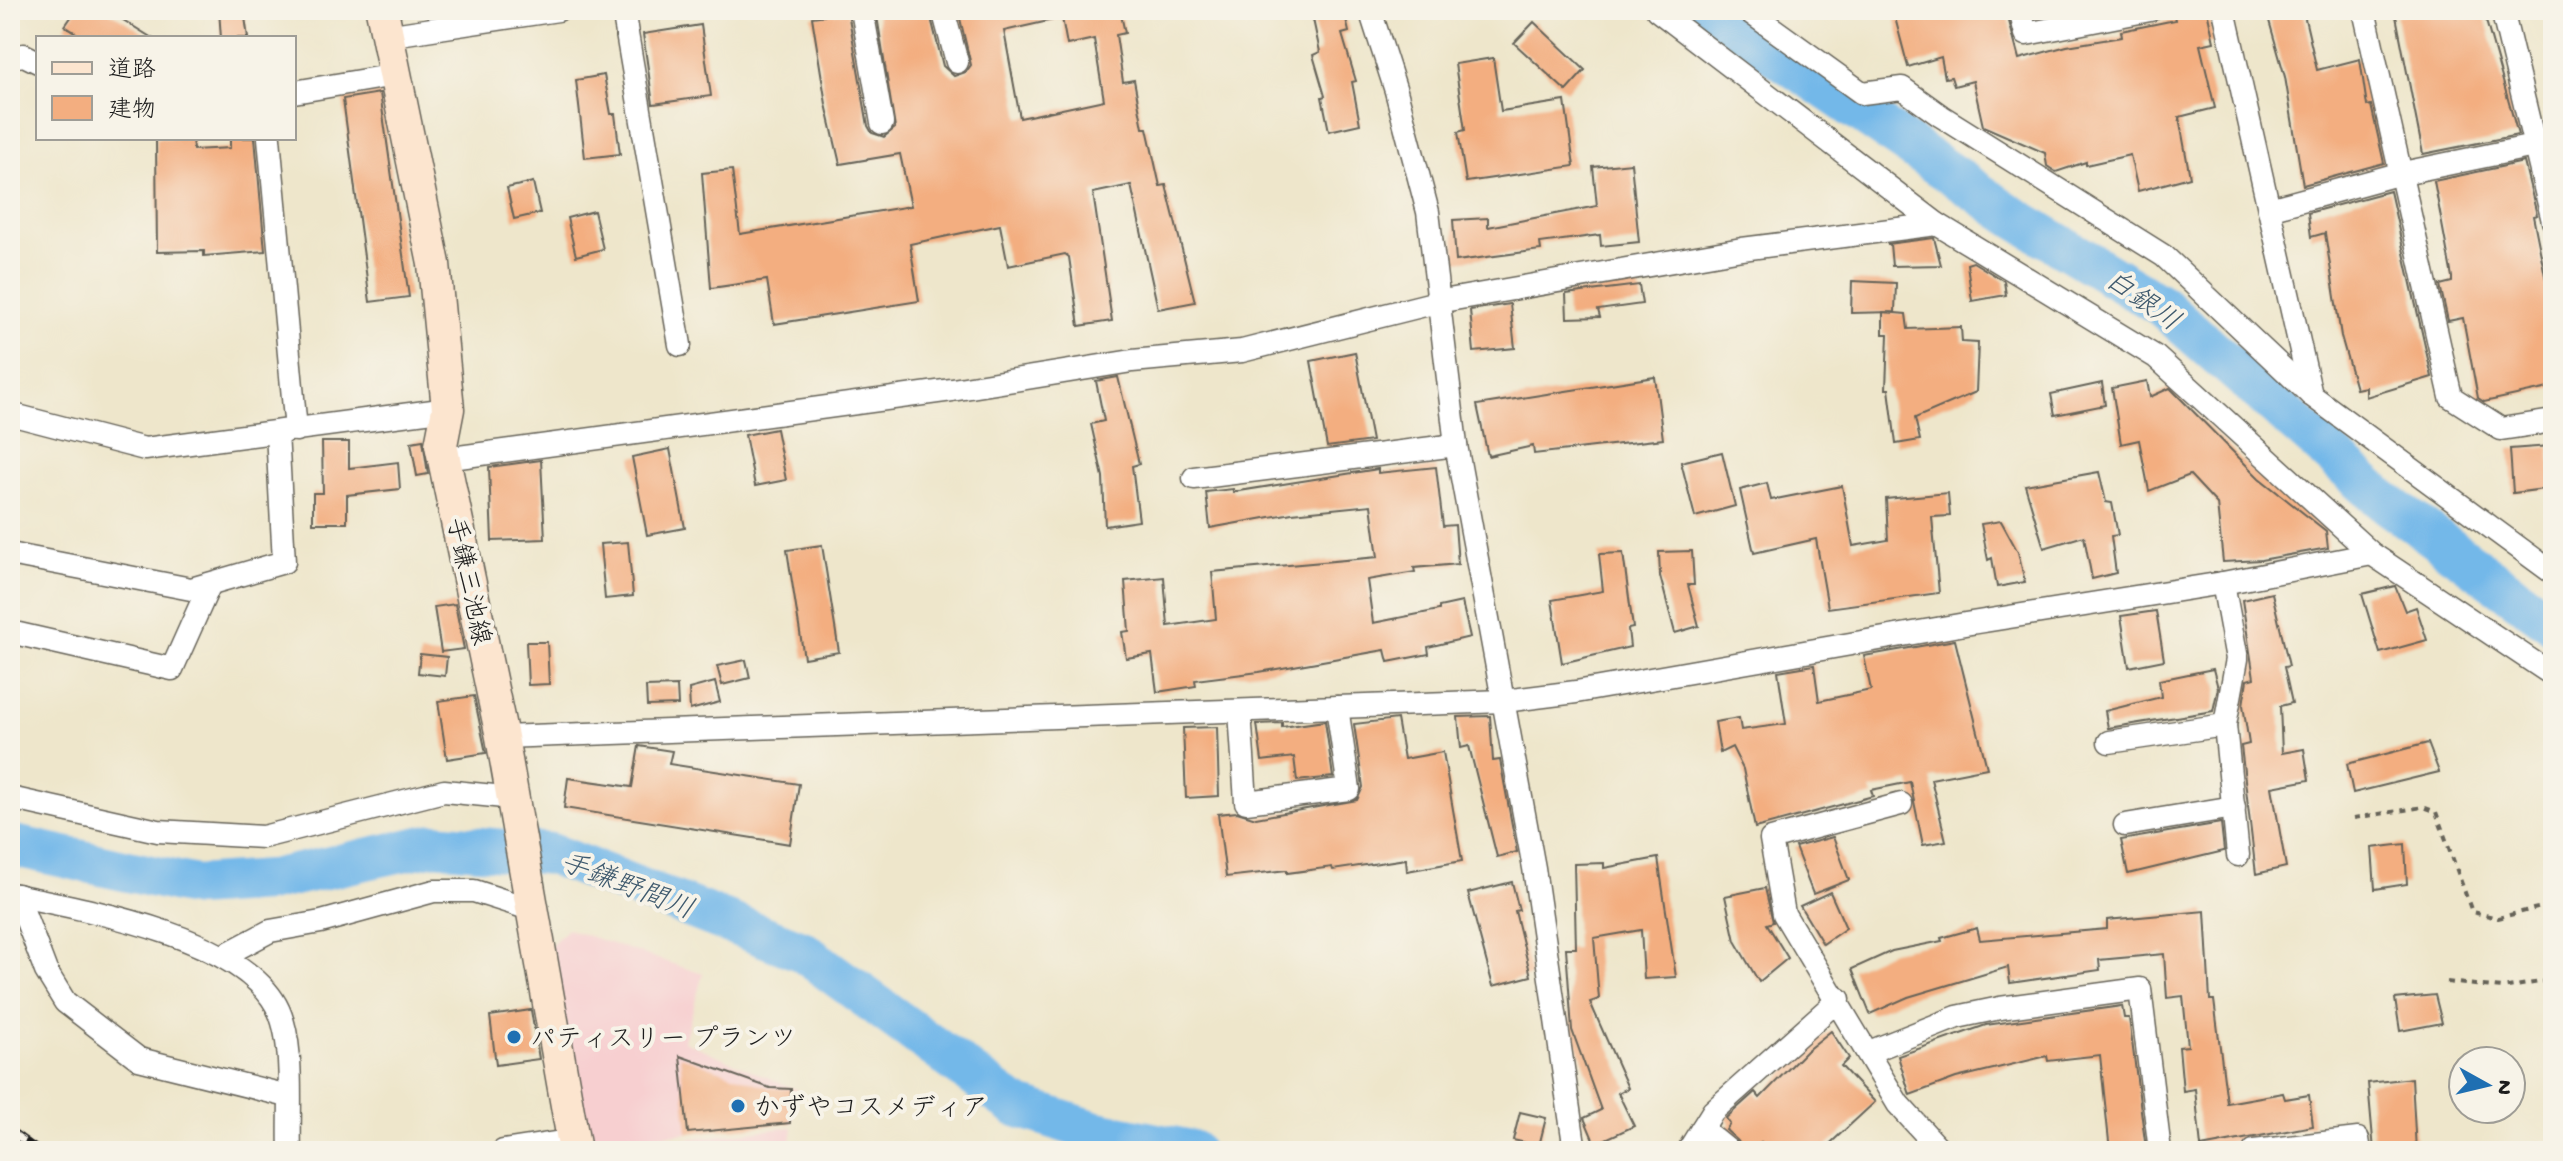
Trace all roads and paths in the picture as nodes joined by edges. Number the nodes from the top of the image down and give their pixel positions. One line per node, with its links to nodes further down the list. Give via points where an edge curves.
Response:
1 (556, 10): 13 (street)
2 (623, 10): 27 (street)
3 (862, 10): 19 (street)
4 (943, 10): 16 (street)
5 (1370, 10): 26 (street, via 1428,212)
6 (1657, 10): 25 (street)
7 (1747, 10): 28 (street, via 1862,93 1902,88 2164,256)
8 (2020, 10): 9 (street, via 2026,34)
9 (2150, 10)
10 (2224, 10): 23 (street)
11 (2364, 10): 22 (street)
12 (2502, 10): 21 (street)
13 (384, 23): 17 (main road, 手鎌三池線)
14 (10, 57): 15 (street, via 24,55)
15 (36, 61)
16 (957, 62)
17 (395, 75): 18 (street); 29 (main road, 手鎌三池線, via 434,264)
18 (296, 92)
19 (882, 123)
20 (269, 140): 32 (street)
21 (2544, 144): 22 (street); 24 (street)
22 (2398, 174): 23 (street); 31 (street, via 2451,397 2501,429)
23 (2269, 209): 28 (street)
24 (2553, 221)
25 (1937, 224): 26 (street, via 1742,249); 37 (street, via 2156,357)
26 (1437, 302): 33 (street); 34 (street, via 1242,351 1132,361)
27 (680, 345)
28 (2311, 395): 38 (street)
29 (448, 409): 32 (street); 34 (main road, 手鎌三池線, via 441,445)
30 (10, 414): 32 (street, via 145,449)
31 (2553, 421)
32 (286, 431): 40 (street, via 284,562)
33 (1456, 445): 35 (street); 43 (street)
34 (444, 459): 47 (main road, 手鎌三池線)
35 (1194, 478)
36 (10, 554): 40 (street, via 191,589)
37 (2372, 554): 39 (street); 42 (street)
38 (2553, 573)
39 (2223, 583): 43 (street); 46 (street, via 2237,659)
40 (210, 584): 41 (street, via 172,669)
41 (10, 632)
42 (2553, 675)
43 (1504, 701): 44 (street); 69 (street)
44 (1337, 707): 45 (street); 45 (street, via 1349,789 1246,802)
45 (1240, 711): 47 (street)
46 (2225, 725): 48 (street); 52 (street)
47 (502, 737): 50 (main road, 手鎌三池線)
48 (2109, 742)
49 (10, 798): 50 (street, via 158,831 235,837 263,837 444,791)
50 (514, 798): 58 (main road, 手鎌三池線)
51 (1901, 804): 62 (street, via 1771,839 1784,914)
52 (2234, 807): 54 (street); 55 (street)
53 (2354, 818): 57 (path, via 2423,807 2436,812 2472,912 2498,918)
54 (2125, 825)
55 (2238, 855)
56 (14, 894): 59 (street, via 157,930); 64 (street, via 65,1002 139,1059)
57 (2553, 904)
58 (530, 909): 59 (street, via 474,891 434,891 270,931); 66 (main road, 手鎌三池線)
59 (223, 956): 64 (street, via 276,1005 287,1042)
60 (2553, 980): 61 (path, via 2502,988)
61 (2447, 982)
62 (1839, 999): 63 (street); 65 (street, via 1713,1111)
63 (1869, 1052): 72 (street, via 1898,1104); 73 (street, via 1957,1017 2140,989)
64 (288, 1096): 67 (street)
65 (1702, 1129): 70 (street); 71 (street)
66 (574, 1146): 68 (street)
67 (290, 1151)
68 (503, 1151)
69 (1575, 1151)
70 (1688, 1151)
71 (1729, 1151)
72 (1941, 1151)
73 (2160, 1151)
74 (2254, 1151): 75 (street, via 2358,1139)
75 (2360, 1151)

